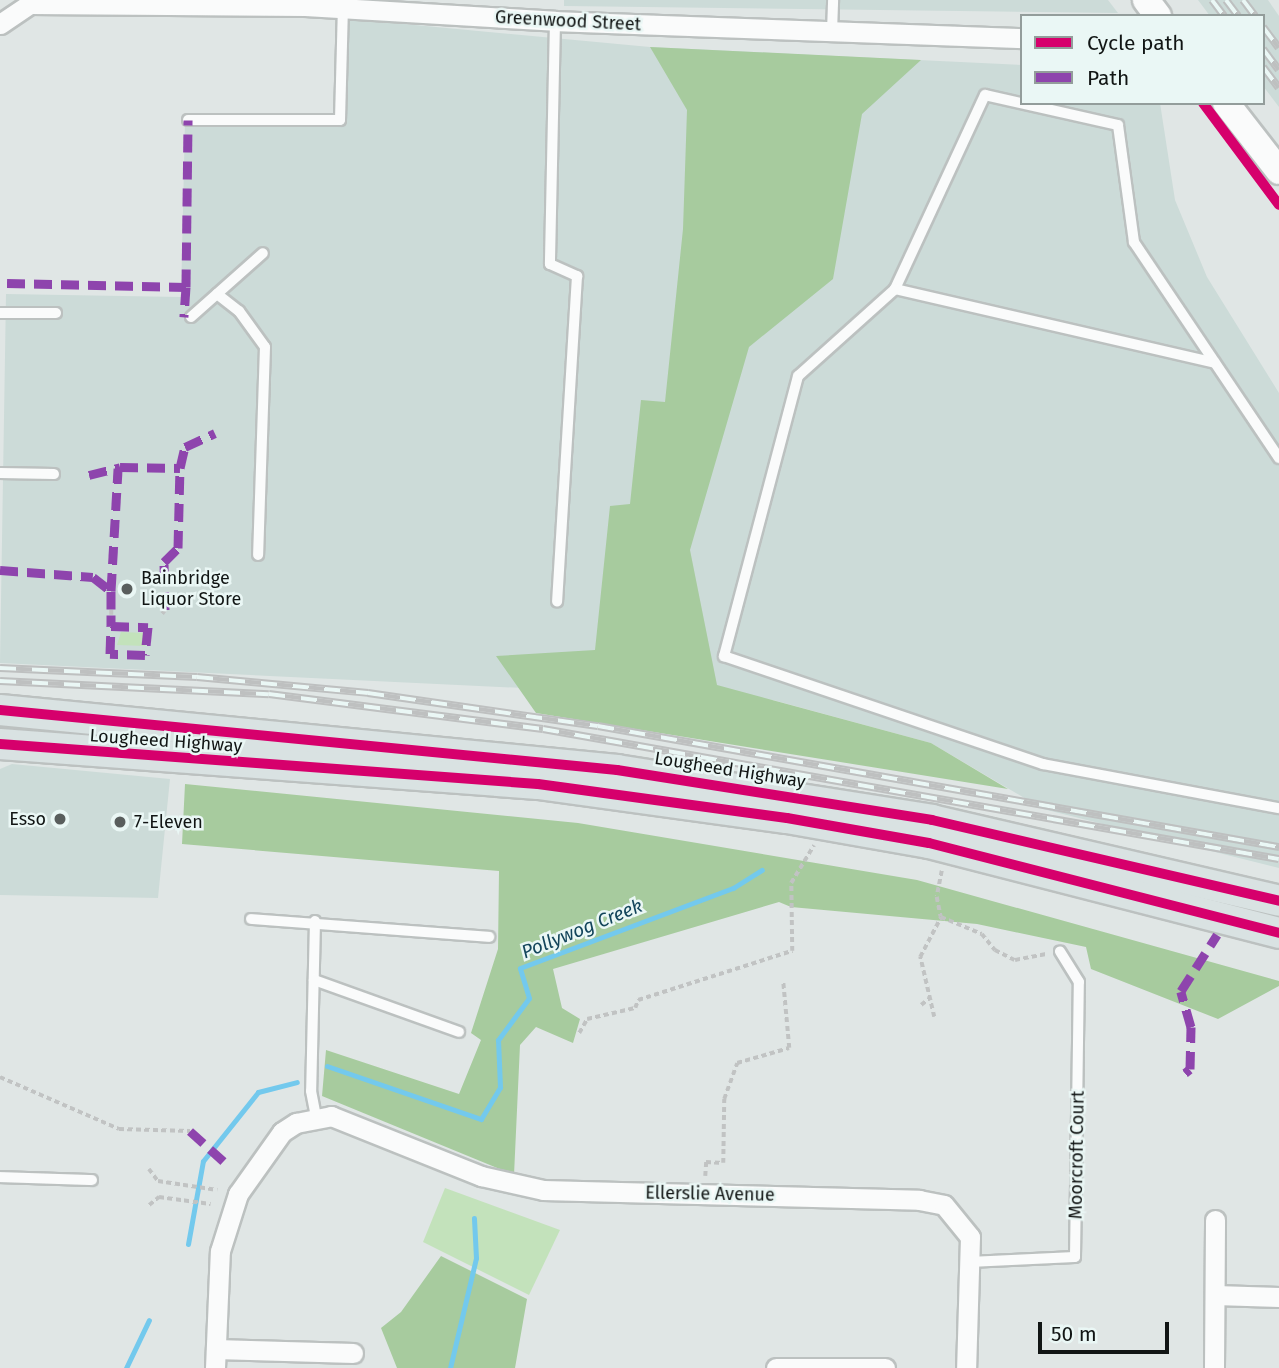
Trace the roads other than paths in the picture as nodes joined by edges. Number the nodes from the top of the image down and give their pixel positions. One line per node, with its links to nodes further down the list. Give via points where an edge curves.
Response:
1 (833, 0): 6 (lane)
2 (28, 2): 3 (street, Greenwood Street); 5 (street, Greenwood Street)
3 (343, 8): 4 (street, Greenwood Street); 11 (lane, via 341,120)
4 (555, 21): 6 (street, Greenwood Street); 24 (lane, via 550,264 577,276)
5 (0, 24)
6 (832, 32): 7 (street, Greenwood Street)
7 (1020, 38)
8 (1020, 104): 14 (lane, via 985,96)
9 (1026, 105): 19 (lane, via 1118,125 1134,243)
10 (1228, 105): 12 (street)
11 (188, 120)
12 (1279, 171)
13 (262, 253): 15 (lane)
14 (895, 289): 19 (lane); 27 (lane, via 798,376 724,656 1043,764)
15 (217, 295): 18 (lane); 23 (lane, via 239,311 265,347)
16 (0, 313): 17 (lane)
17 (56, 313)
18 (191, 317)
19 (1215, 363): 20 (lane)
20 (1279, 458)
21 (0, 473): 22 (lane)
22 (54, 474)
23 (258, 555)
24 (557, 601)
25 (0, 710): 28 (main road, Lougheed Highway, via 617,770 932,820)
26 (0, 744): 31 (main road, Lougheed Highway, via 538,784 787,818 929,843)
27 (1279, 808)
28 (1279, 901)
29 (251, 919): 30 (lane)
30 (315, 921): 32 (lane); 34 (lane)
31 (1279, 933)
32 (489, 937)
33 (1060, 952): 40 (lane, Moorcroft Court, via 1079,982 1076,1257)
34 (314, 980): 35 (lane); 36 (lane, via 311,1091)
35 (459, 1032)
36 (316, 1118): 40 (street, Ellerslie Avenue, via 342,1118 481,1176 542,1190 932,1202 944,1205 970,1237); 44 (street, Ellerslie Avenue, via 282,1132 238,1194 220,1251)
37 (0, 1177): 38 (lane)
38 (92, 1180)
39 (1214, 1220): 41 (street)
40 (969, 1262): 47 (street, Ellerslie Avenue)
41 (1215, 1295): 42 (street); 48 (street)
42 (1279, 1297)
43 (353, 1353): 44 (street)
44 (215, 1359)
45 (776, 1368): 46 (street)
46 (885, 1368)
47 (967, 1368)
48 (1214, 1368)

